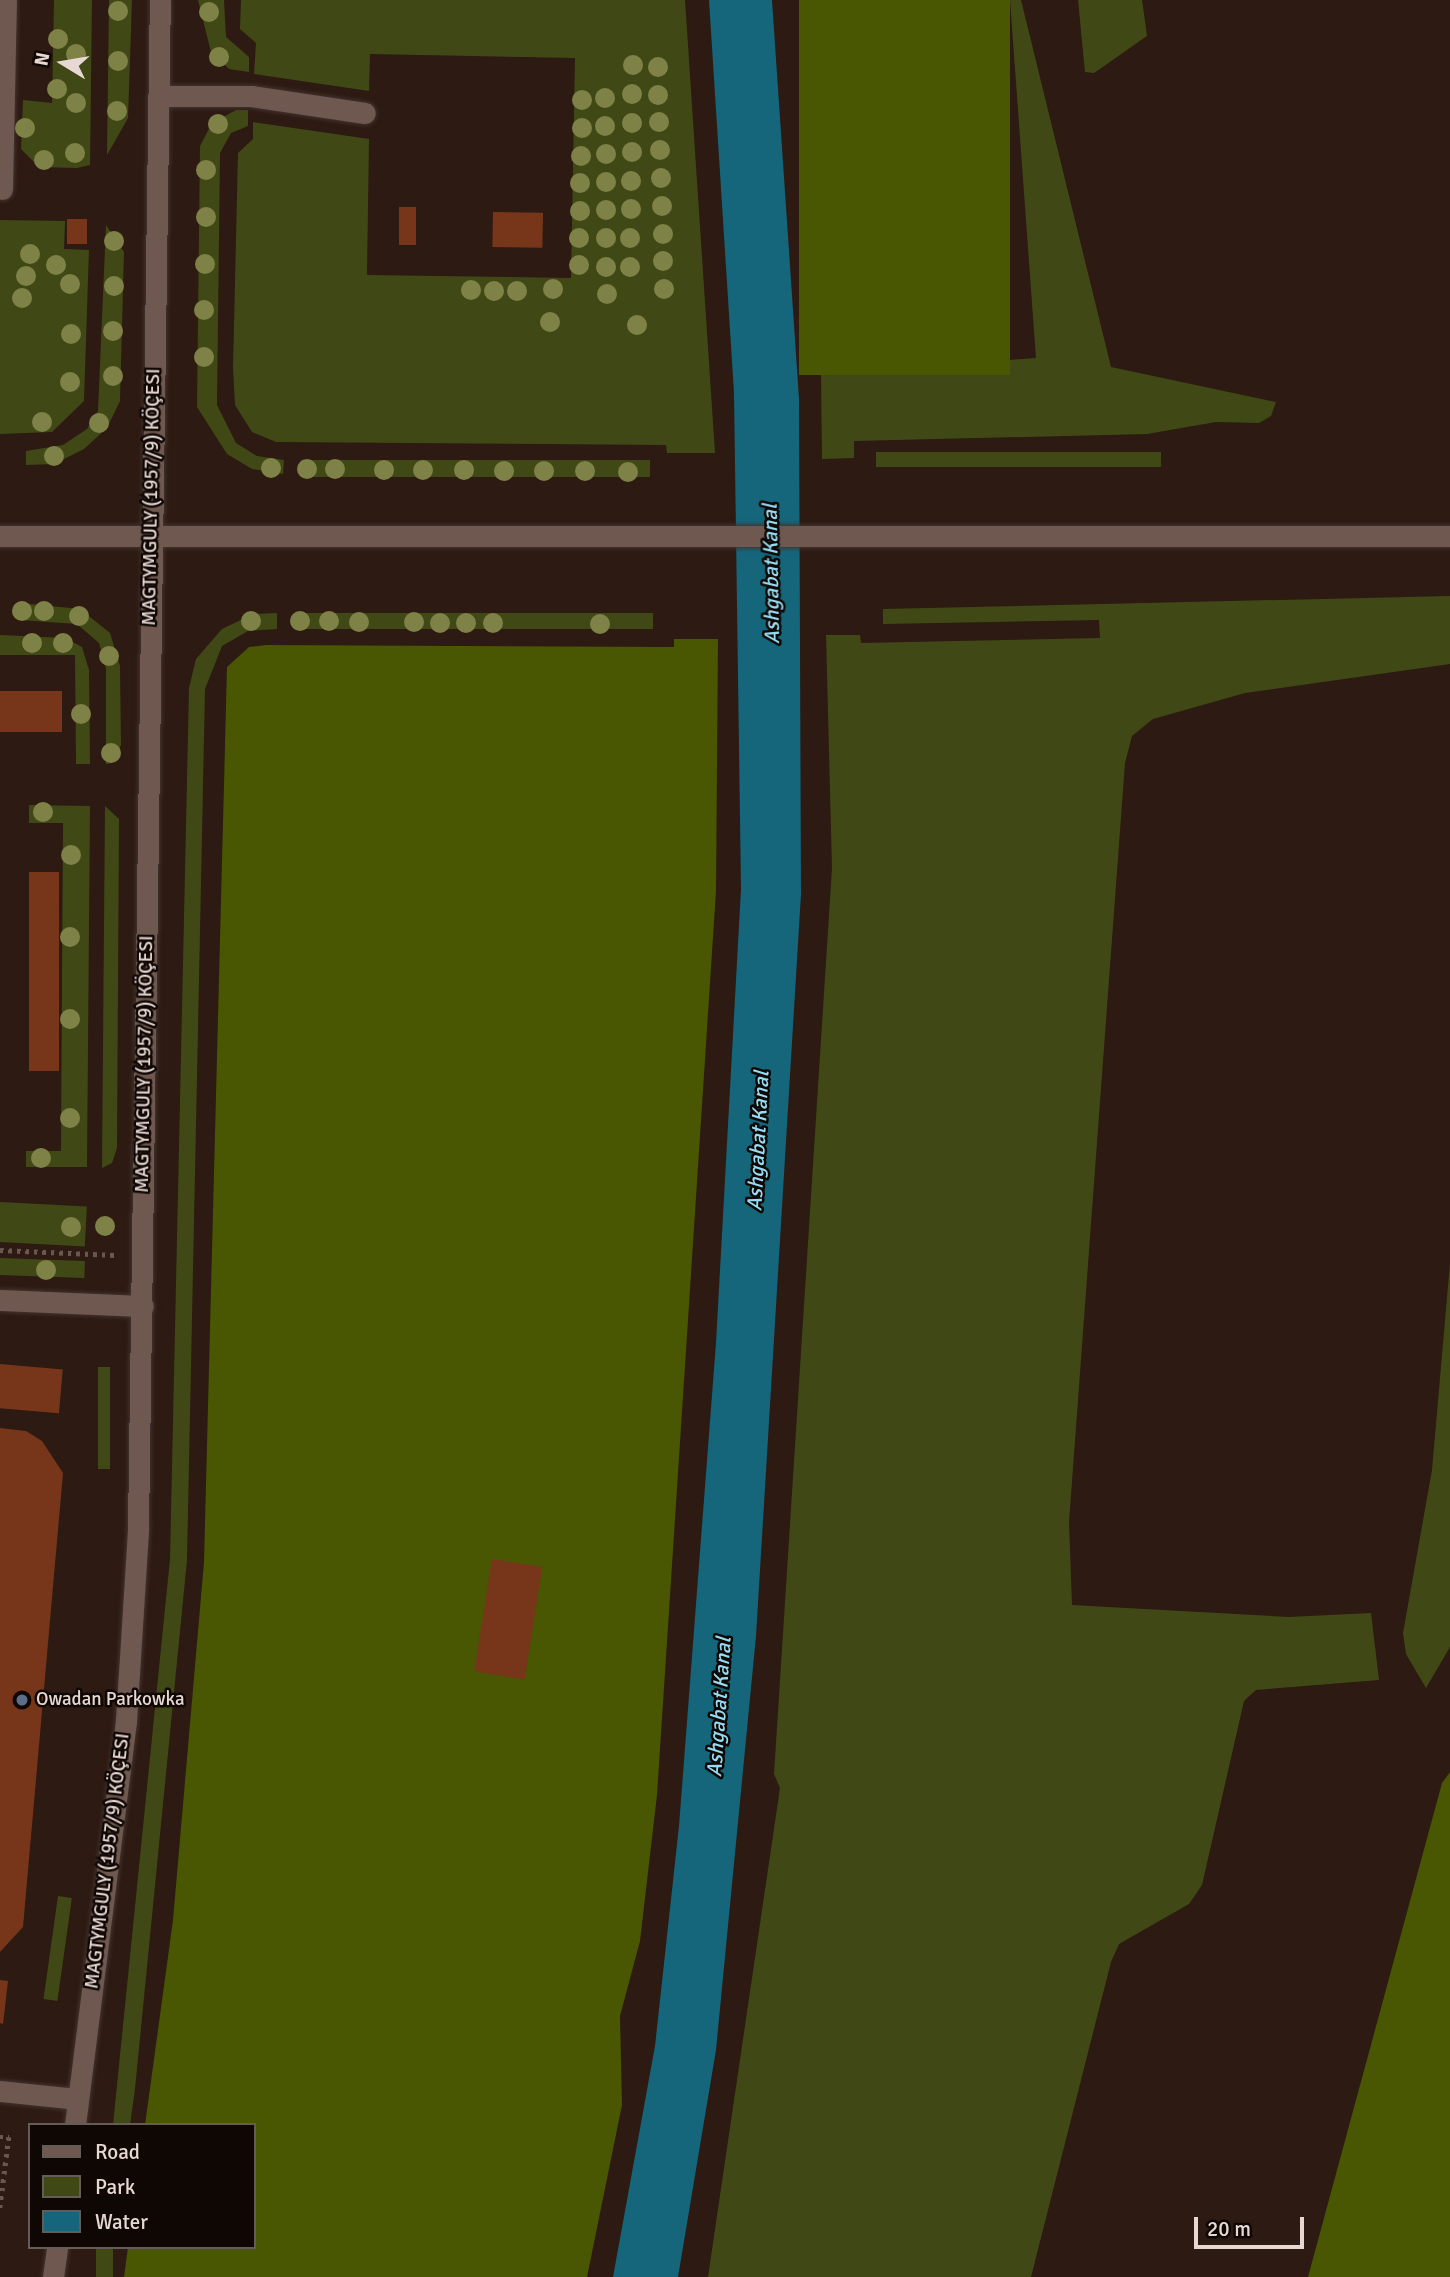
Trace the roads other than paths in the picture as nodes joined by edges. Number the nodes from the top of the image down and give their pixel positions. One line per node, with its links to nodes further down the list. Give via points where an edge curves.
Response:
1 (6, 0): 5 (street)
2 (160, 0): 3 (street, MAGTYMGULY (1957/9) KÖÇESI)
3 (158, 96): 4 (street, via 251,96); 8 (street, MAGTYMGULY (1957/9) KÖÇESI)
4 (365, 113)
5 (2, 189)
6 (0, 536): 8 (street)
7 (1450, 536): 8 (street)
8 (152, 537): 10 (street, MAGTYMGULY (1957/9) KÖÇESI)
9 (0, 1300): 10 (street)
10 (143, 1306): 12 (street, MAGTYMGULY (1957/9) KÖÇESI, via 126,1721)
11 (0, 2091): 12 (street)
12 (78, 2099): 13 (street, MAGTYMGULY (1957/9) KÖÇESI)
13 (75, 2123)
14 (57, 2249): 15 (street)
15 (53, 2277)

